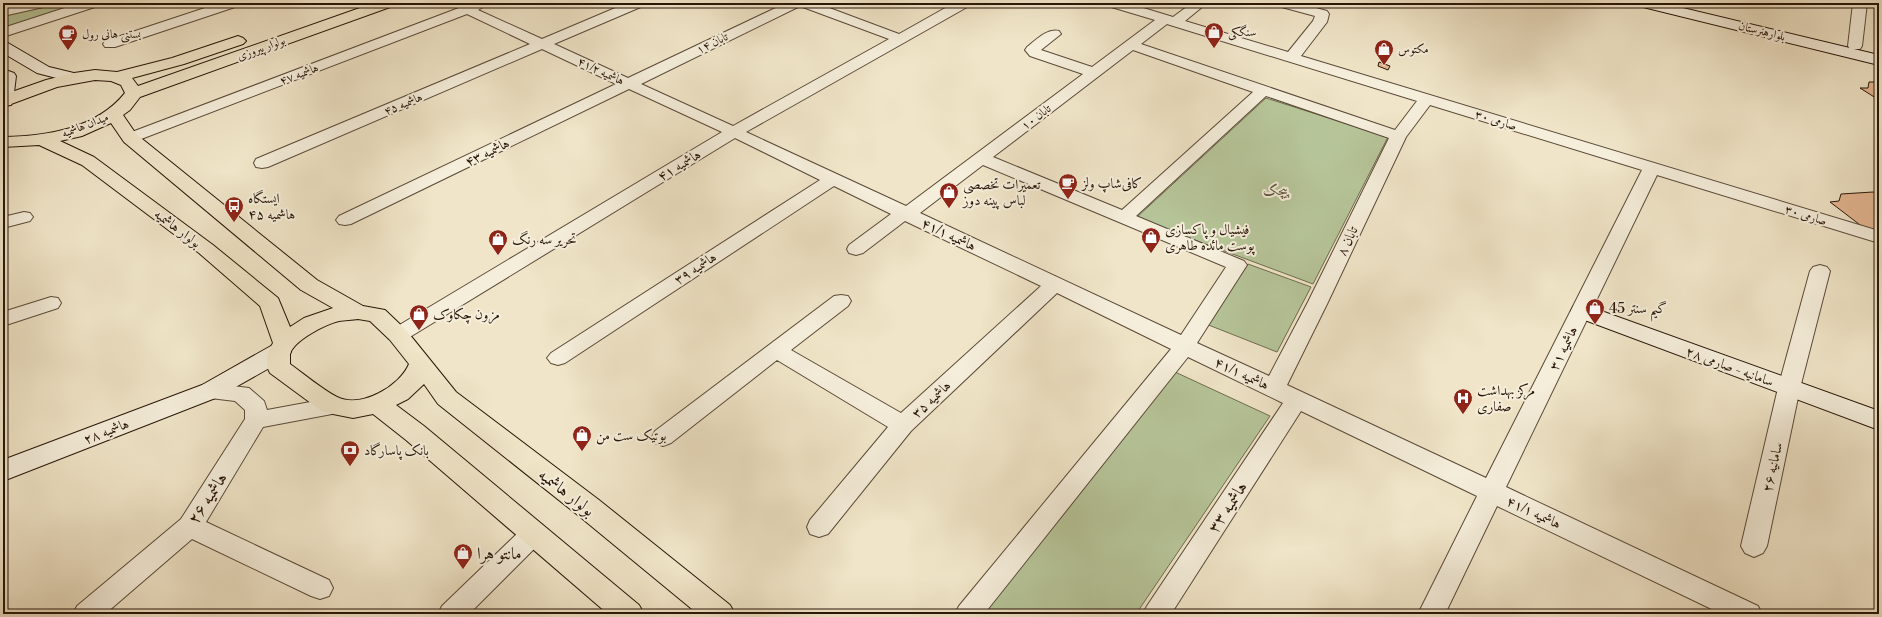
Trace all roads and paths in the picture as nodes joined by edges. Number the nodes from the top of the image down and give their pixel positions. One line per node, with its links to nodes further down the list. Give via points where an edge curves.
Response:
1 (43, 3): 18 (street)
2 (93, 3): 20 (street)
3 (233, 3): 23 (street)
4 (349, 3): 33 (main road, بولوار پیروزی, via 186,58)
5 (388, 3): 37 (main road, بولوار پیروزی)
6 (486, 3): 17 (street, هاشمیه ۴۷)
7 (638, 3): 24 (street, هاشمیه ۴۵)
8 (796, 3): 35 (street, تابان ۱۴)
9 (804, 3): 22 (street)
10 (964, 3): 22 (street, هاشمیه ۴۱)
11 (1200, 3): 19 (street, تابان ۱۰)
12 (1283, 3): 29 (street, via 1322,14 1320,22)
13 (1644, 3): 30 (main road, بلوارهنرستان)
14 (1675, 3): 27 (main road, بلوارهنرستان)
15 (1860, 3): 27 (street)
16 (1124, 4): 19 (street, صارمی ۳۰)
17 (468, 10): 24 (street, هاشمیه ۴۱/۲); 43 (street, هاشمیه ۴۷)
18 (3, 12)
19 (1170, 20): 25 (street, تابان ۱۰); 29 (street, صارمی ۳۰)
20 (3, 33)
21 (1054, 34): 31 (street, via 1033,51)
22 (901, 39): 41 (street, هاشمیه ۴۱)
23 (110, 44)
24 (543, 44): 35 (street, هاشمیه ۴۱/۲); 47 (street, هاشمیه ۴۵)
25 (1131, 45): 31 (street, تابان ۱۰); 36 (street)
26 (3, 46): 34 (main road, via 43,70)
27 (1855, 46): 28 (main road, بلوارهنرستان)
28 (1879, 52)
29 (1292, 57): 38 (street, صارمی ۳۰)
30 (1879, 60)
31 (1094, 73): 46 (street, تابان ۱۰)
32 (3, 74): 39 (main road, via 8,76)
33 (117, 77): 34 (main road); 37 (main road, via 133,86)
34 (76, 78): 39 (main road, via 26,90)
35 (628, 83): 41 (street, هاشمیه ۴۱/۲); 53 (street, هاشمیه ۴۳)
36 (1264, 90): 42 (street); 52 (street)
37 (134, 93): 40 (main road, میدان هاشمیه, via 128,103)
38 (1426, 99): 42 (street, تابان ۸); 48 (street, صارمی ۳۰)
39 (4, 101)
40 (114, 114): 43 (main road); 44 (main road, میدان هاشمیه, via 68,134)
41 (734, 132): 49 (street, هاشمیه ۴۱/۱); 64 (street, هاشمیه ۴۱)
42 (1398, 136): 70 (street, تابان ۸)
43 (130, 138): 62 (main road, via 309,285)
44 (42, 140): 45 (main road, میدان هاشمیه); 66 (main road, بولوار هاشمیه, via 88,161 206,249 270,304)
45 (3, 142)
46 (981, 158): 50 (street, تابان ۱۰); 52 (street)
47 (262, 164)
48 (1652, 168): 55 (street, صارمی ۳۰); 61 (street, هاشمیه ۳۱)
49 (833, 178): 50 (street, هاشمیه ۴۱/۱); 68 (street, هاشمیه ۳۹)
50 (906, 213): 56 (street, تابان ۱۰); 58 (street, هاشمیه ۴۱/۱)
51 (24, 217): 54 (street)
52 (1124, 218): 65 (street, via 1237,265)
53 (345, 220)
54 (3, 223)
55 (1879, 237)
56 (856, 249)
57 (1820, 271): 71 (street, سامانیه ۲۶)
58 (1055, 284): 65 (street, هاشمیه ۴۱/۱); 78 (street, هاشمیه ۳۵)
59 (841, 301): 67 (street)
60 (51, 303): 63 (street)
61 (1582, 311): 71 (main road, سامانیه - صارمی ۲۸); 81 (street, هاشمیه ۳۱)
62 (358, 312): 64 (main road, via 377,315); 66 (main road, via 336,314 312,323 292,336)
63 (3, 319)
64 (398, 335): 69 (main road)
65 (1185, 346): 70 (street, هاشمیه ۴۱/۱); 92 (street)
66 (282, 348): 72 (main road, هاشمیه ۲۸); 75 (main road, via 278,367)
67 (776, 350): 78 (street); 79 (street)
68 (558, 358)
69 (421, 363): 74 (main road, via 415,378 399,393); 91 (main road, بولوار هاشمیه, via 447,398)
70 (1274, 388): 73 (street, هاشمیه ۴۱/۱)
71 (1789, 388): 77 (main road, سامانیه - صارمی ۲۸); 85 (street, سامانیه ۲۶)
72 (210, 391): 76 (street, هاشمیه ۲۸, via 242,394 256,407); 80 (main road, هاشمیه ۲۸)
73 (1297, 399): 81 (street, هاشمیه ۴۱/۱); 93 (street, هاشمیه ۳۳)
74 (377, 404): 75 (main road, via 353,409); 84 (main road)
75 (332, 406): 76 (street)
76 (256, 420): 82 (street, هاشمیه ۲۶)
77 (1879, 421)
78 (903, 425): 83 (street, هاشمیه ۳۵)
79 (663, 437)
80 (3, 471)
81 (1492, 492): 87 (street, هاشمیه ۴۱/۱); 94 (street, هاشمیه ۳۱)
82 (190, 526): 86 (street); 88 (street, هاشمیه ۲۶)
83 (819, 527)
84 (534, 534): 89 (street); 90 (main road)
85 (1754, 546)
86 (320, 588)
87 (1744, 613)
88 (86, 614)
89 (451, 614)
90 (629, 614)
91 (720, 614)
92 (968, 614)
93 (1156, 614)
94 (1431, 614)

